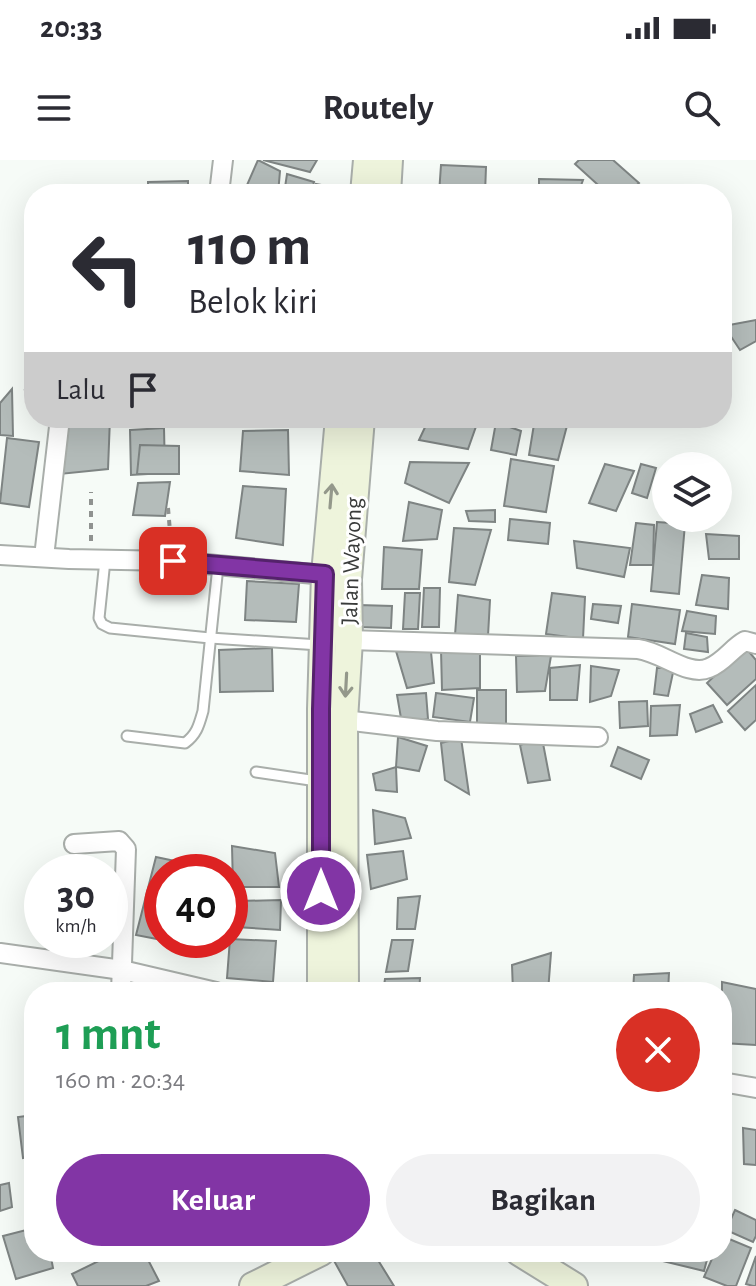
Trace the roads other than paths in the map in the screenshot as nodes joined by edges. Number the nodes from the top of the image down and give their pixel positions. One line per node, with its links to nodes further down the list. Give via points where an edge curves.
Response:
1 (223, 160): 4 (street)
2 (367, 160): 5 (street)
3 (389, 160): 6 (street)
4 (220, 184)
5 (365, 184)
6 (388, 184)
7 (59, 428): 11 (street)
8 (339, 428): 14 (street, Jalan Wayong, one-way to 8)
9 (359, 428): 14 (street, Jalan Wayong)
10 (0, 555): 11 (street)
11 (44, 557): 12 (street)
12 (98, 560): 13 (street); 15 (lane, via 102,624)
13 (218, 566): 14 (street); 15 (lane)
14 (337, 576): 16 (street, Jalan Wayong)
15 (210, 638): 16 (lane); 19 (lane, via 203,711 193,736 185,743)
16 (336, 643): 17 (street, via 638,649 692,671 717,664 745,641); 18 (street, Jalan Wayong, one-way to 18); 22 (street, Jalan Wayong)
17 (756, 644)
18 (344, 720): 20 (street, via 437,731); 29 (street, Jalan Wayong)
19 (127, 736)
20 (598, 737)
21 (256, 772): 22 (lane)
22 (321, 782): 28 (street, Jalan Wayong)
23 (74, 844): 25 (street, via 119,841 126,849)
24 (0, 953): 25 (street)
25 (122, 970): 26 (street); 27 (street)
26 (121, 982)
27 (173, 982)
28 (321, 982)
29 (345, 982)
30 (732, 1084): 31 (street)
31 (756, 1088)
32 (301, 1262): 34 (street)
33 (535, 1262): 35 (street)
34 (253, 1286)
35 (573, 1286)

